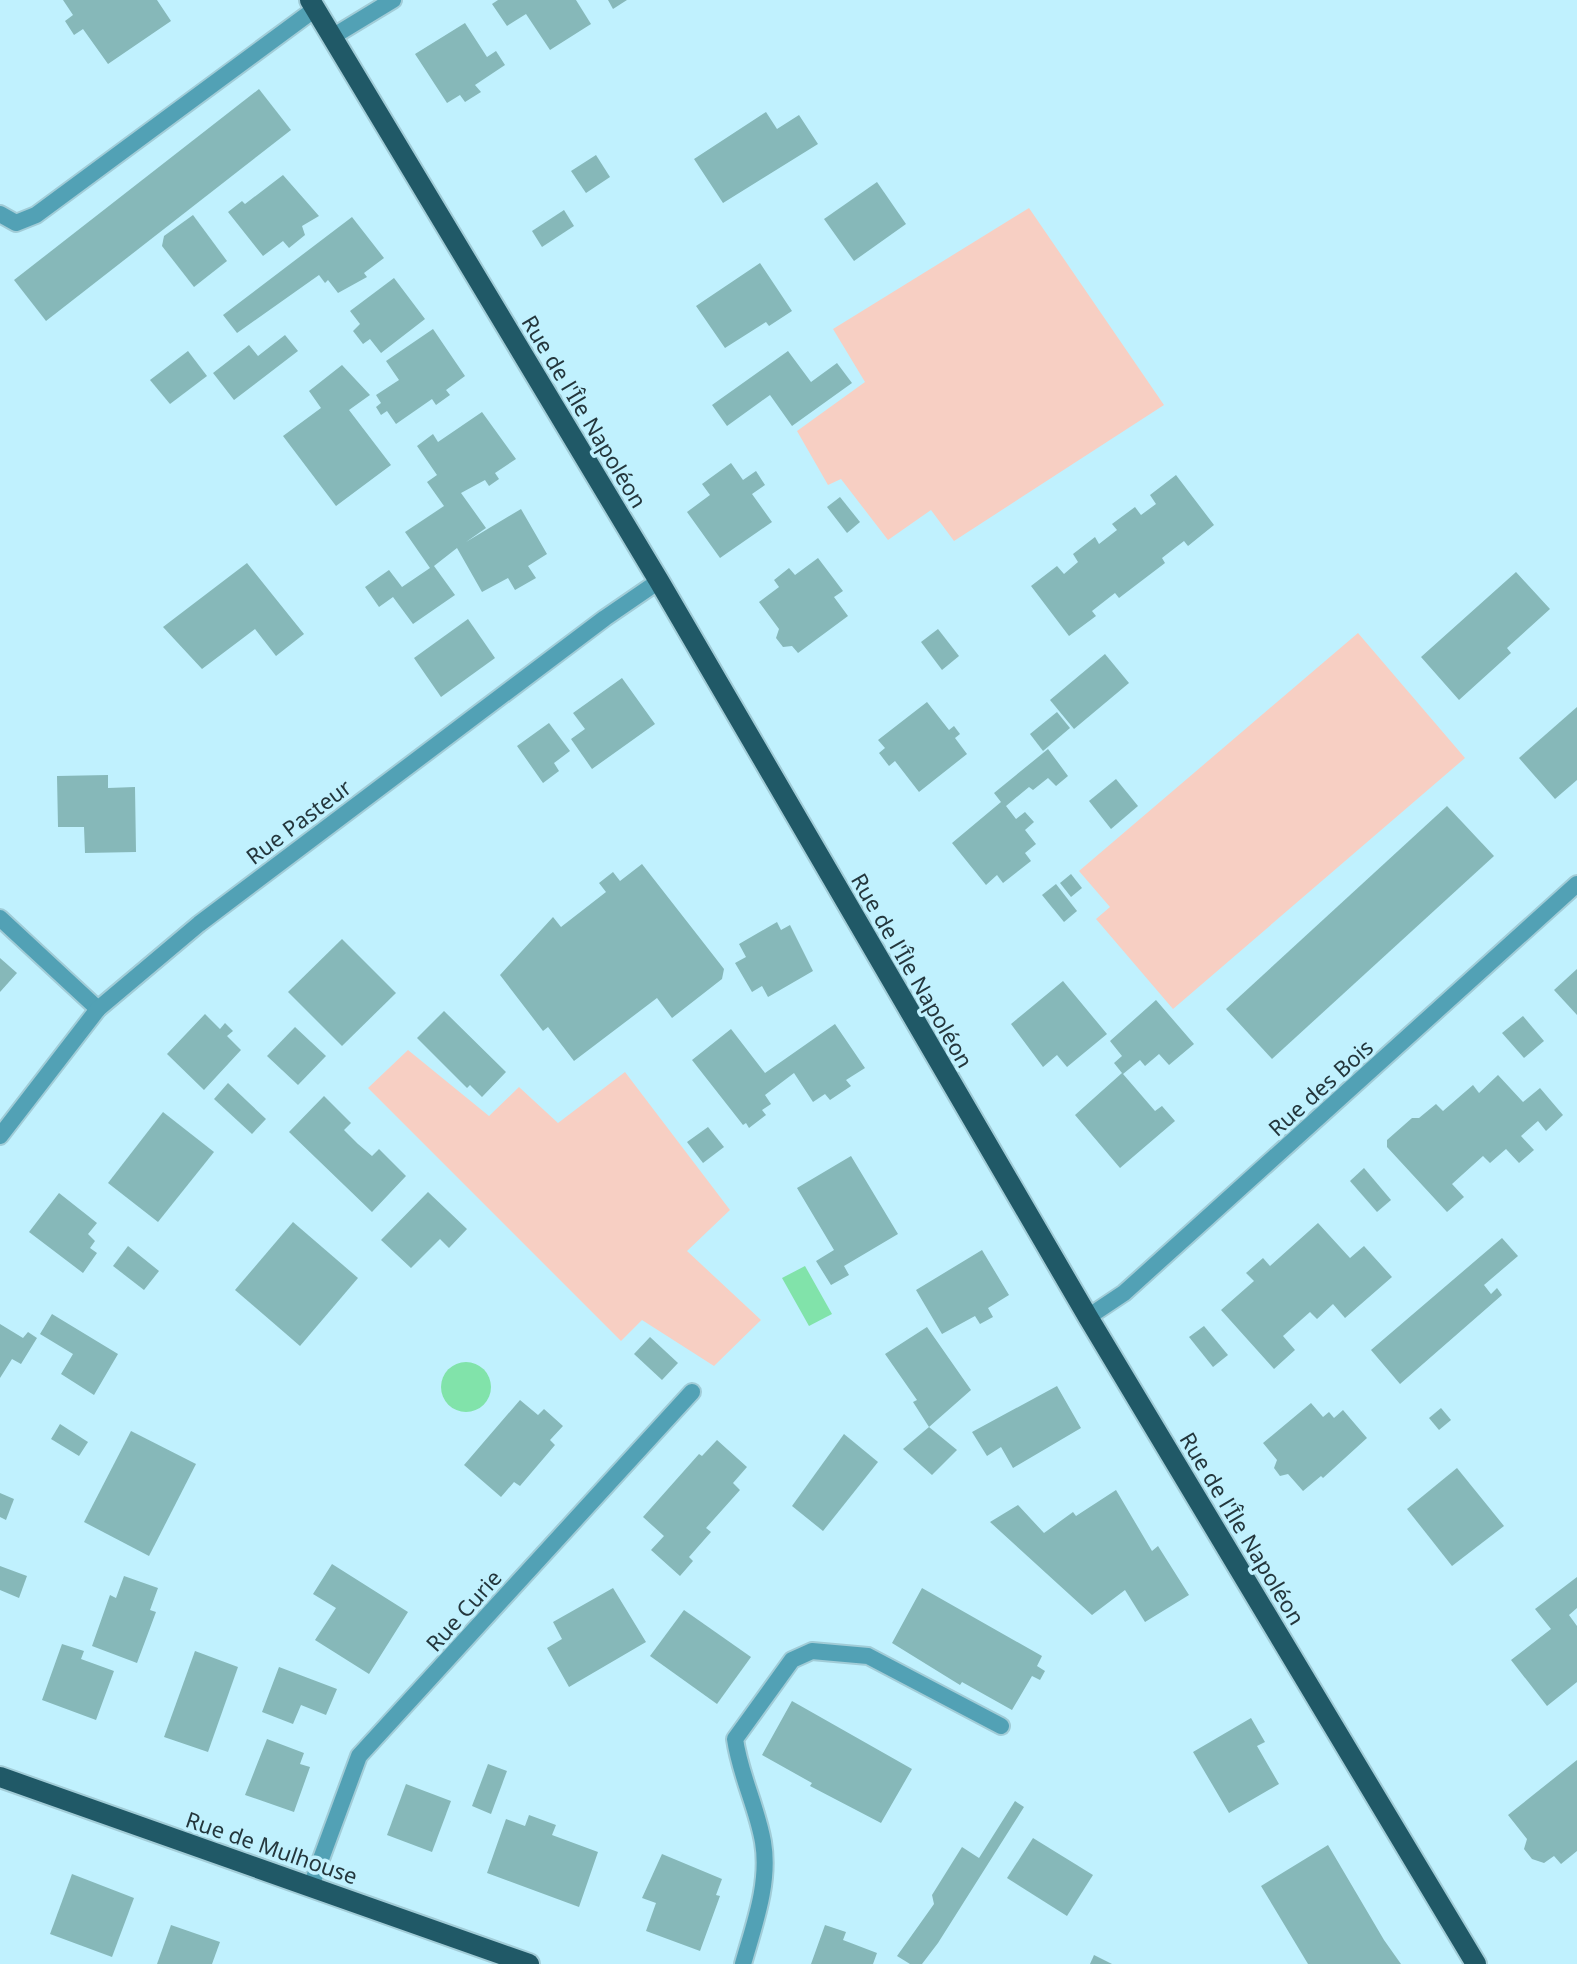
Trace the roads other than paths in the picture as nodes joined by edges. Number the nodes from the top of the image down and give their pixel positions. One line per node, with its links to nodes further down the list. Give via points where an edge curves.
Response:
1 (393, 0): 3 (street)
2 (312, 4): 3 (main road, Rue de l'Île Napoléon); 4 (street, via 36,215 16,223)
3 (332, 37): 5 (main road, Rue de l'Île Napoléon)
4 (0, 214)
5 (659, 581): 8 (street, Rue Pasteur, via 199,924); 10 (main road, Rue de l'Île Napoléon)
6 (1577, 884): 10 (street, Rue des Bois, via 1124,1293)
7 (0, 918): 8 (street)
8 (98, 1009): 9 (street, Rue Pasteur)
9 (0, 1136)
10 (1088, 1317): 17 (main road, Rue de l'Île Napoléon)
11 (692, 1392): 14 (street, Rue Curie, via 359,1756)
12 (1001, 1726): 16 (street, via 868,1656 812,1651 792,1660 735,1739 763,1842 763,1893)
13 (0, 1777): 14 (main road, Rue de Mulhouse)
14 (311, 1886): 15 (main road, Rue de Mulhouse)
15 (529, 1964)
16 (743, 1964)
17 (1476, 1964)

